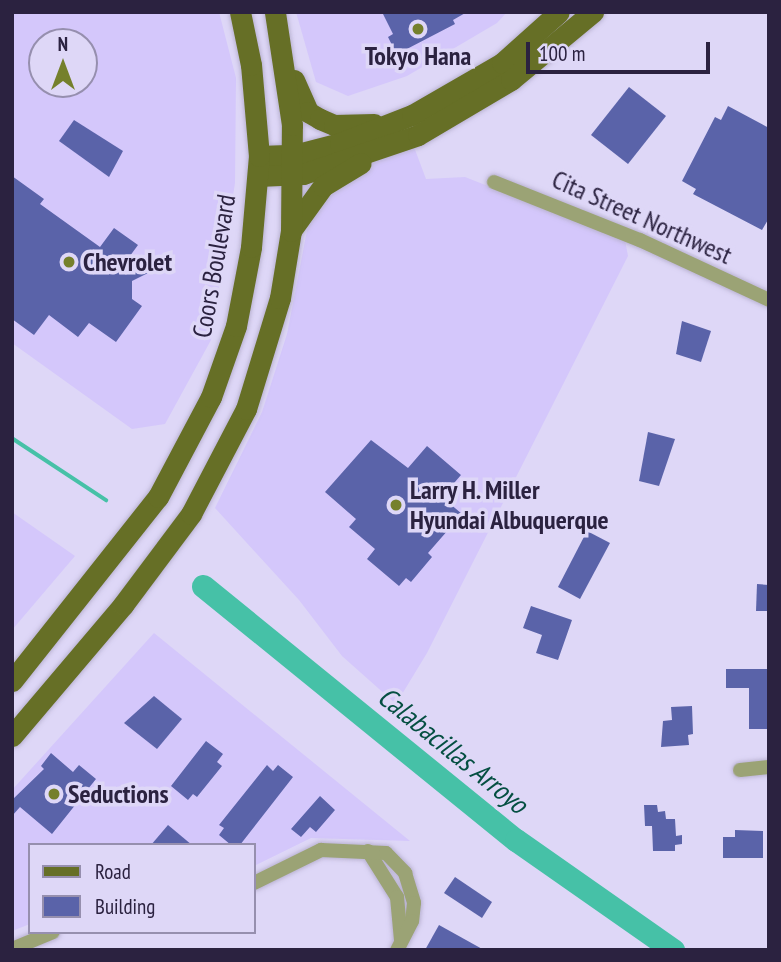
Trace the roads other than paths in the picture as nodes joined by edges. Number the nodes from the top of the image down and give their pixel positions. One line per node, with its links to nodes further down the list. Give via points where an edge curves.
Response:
1 (240, 12): 9 (main road, Coors Boulevard, via 251,65)
2 (275, 12): 5 (main road)
3 (559, 12): 6 (main road, via 483,75)
4 (593, 12): 7 (main road, via 503,85)
5 (282, 41): 6 (main road, via 308,112 334,125); 8 (main road)
6 (393, 123): 8 (main road)
7 (418, 135): 8 (main road); 11 (main road, via 323,186)
8 (294, 165): 9 (main road); 11 (main road)
9 (258, 166): 13 (main road, Coors Boulevard, via 251,247 236,326 211,397 158,497)
10 (494, 182): 12 (street, Cita Street Northwest, via 640,240)
11 (291, 231): 14 (main road, via 266,354 235,434 191,514 123,605)
12 (769, 300)
13 (12, 681)
14 (12, 736)
15 (769, 767): 16 (street)
16 (740, 769)
17 (368, 851): 18 (street, via 321,850); 20 (street, via 397,897); 20 (street, via 386,853 400,865 413,893 412,921)
18 (256, 882)
19 (48, 934): 21 (street)
20 (399, 945)
21 (12, 948)

